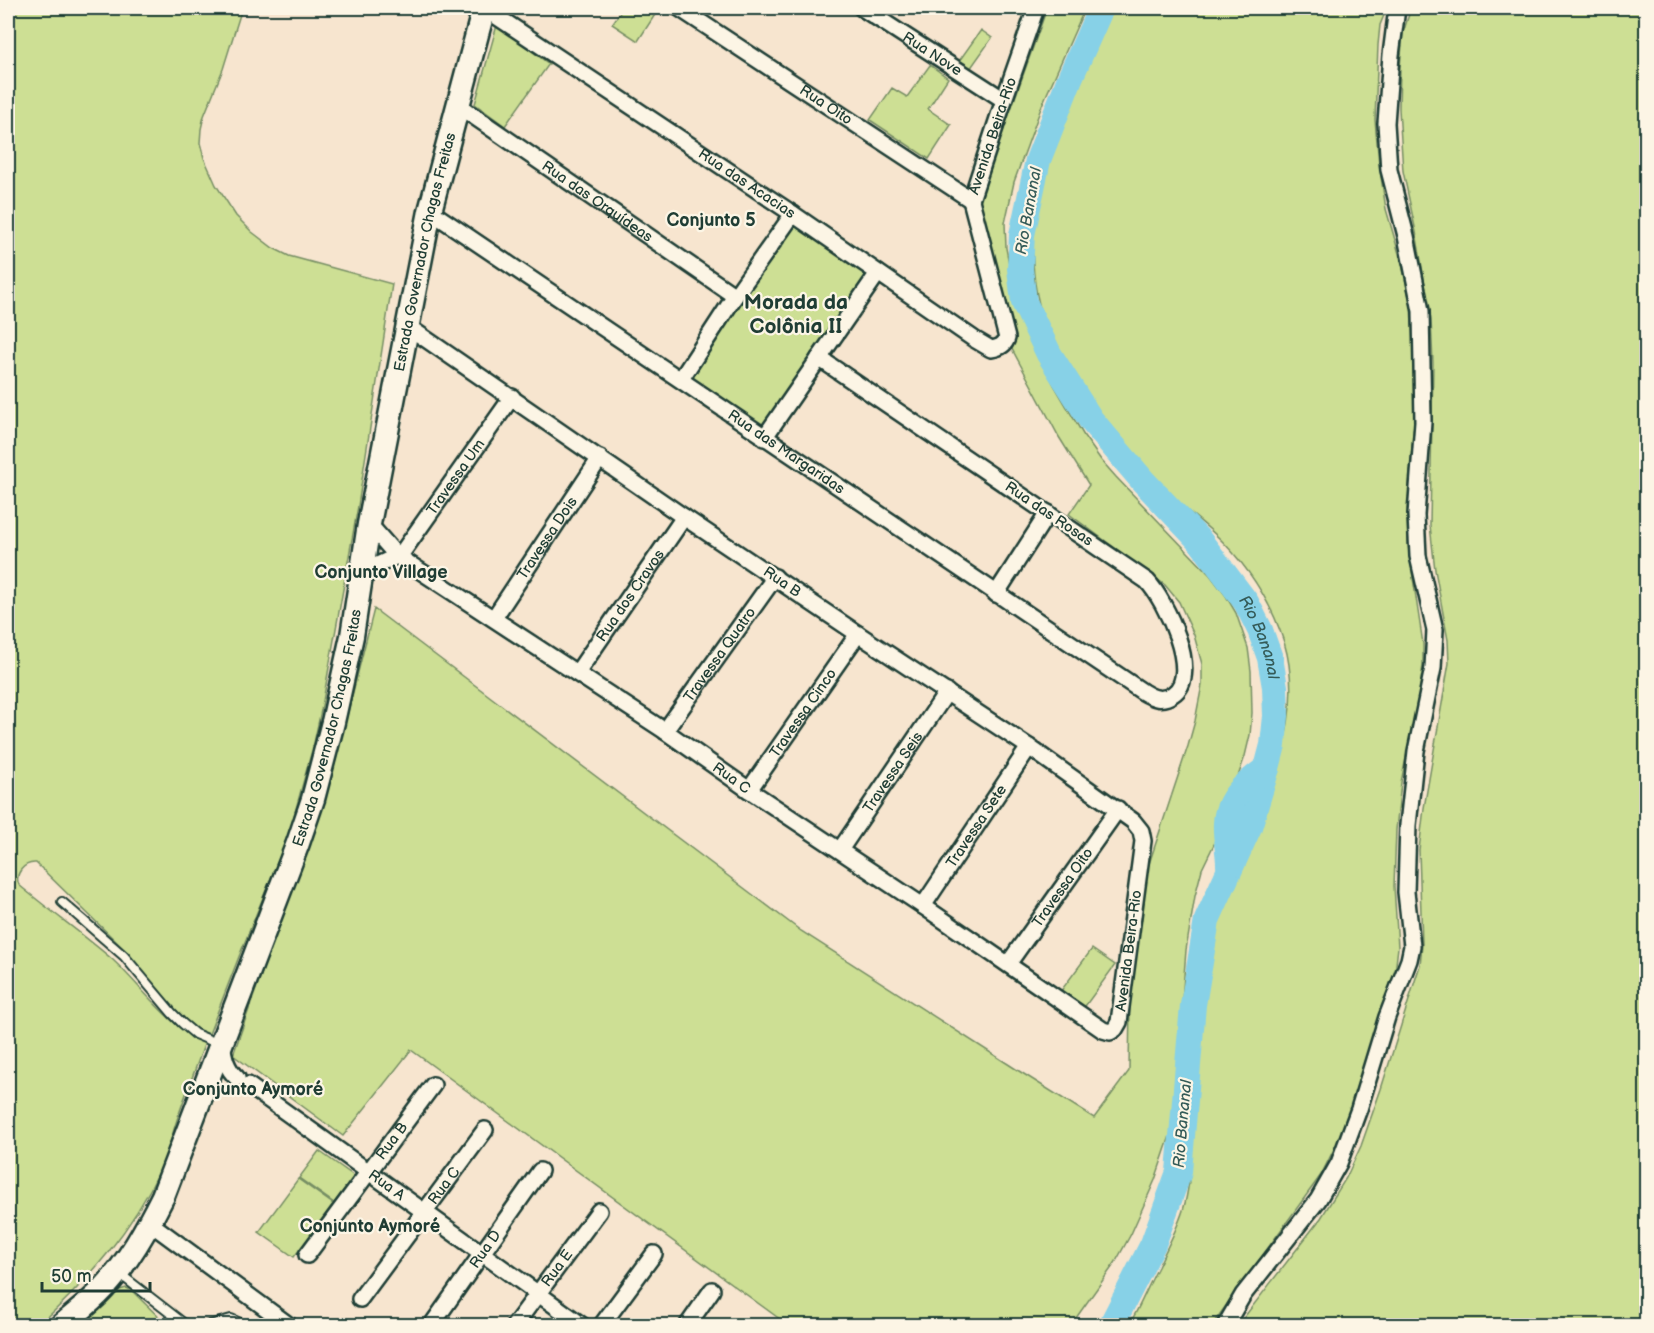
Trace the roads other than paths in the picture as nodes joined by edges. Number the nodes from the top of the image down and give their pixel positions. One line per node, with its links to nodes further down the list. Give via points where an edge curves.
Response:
1 (484, 8): 7 (main road, Estrada Governador Chagas Freitas); 10 (street, Rua das Acacias)
2 (680, 8): 8 (street, Rua Oito)
3 (862, 8): 6 (street, Rua Nove)
4 (1036, 8): 6 (street, Avenida Beira-Rio)
5 (1397, 8): 69 (street, via 1386,123 1389,170 1407,236 1420,312 1423,422 1416,526 1418,556 1435,630 1433,668 1416,751 1408,825 1406,892 1412,946 1339,1163 1318,1200 1243,1295)
6 (1004, 99): 8 (street, Avenida Beira-Rio)
7 (459, 106): 9 (main road, Estrada Governador Chagas Freitas); 12 (street, Rua das Orquídeas)
8 (971, 200): 14 (street, Avenida Beira-Rio)
9 (430, 211): 13 (main road, Estrada Governador Chagas Freitas); 16 (street, Rua das Margaridas)
10 (793, 214): 11 (street, Rua das Acacias); 12 (street)
11 (878, 273): 14 (street, Rua das Acacias, via 988,348 1000,347); 15 (street)
12 (735, 296): 16 (street)
13 (407, 326): 17 (street, Rua B); 22 (main road, Estrada Governador Chagas Freitas)
14 (1007, 338)
15 (819, 358): 18 (street); 20 (street, Rua das Rosas)
16 (681, 379): 18 (street, Rua das Margaridas)
17 (512, 397): 19 (street, Rua B); 23 (street, Travessa Um)
18 (764, 438): 26 (street, Rua das Margaridas)
19 (600, 458): 21 (street, Rua B); 27 (street, Travessa Dois)
20 (1048, 513): 26 (street); 31 (street, Rua das Rosas, via 1147,581 1166,609 1178,639 1184,675 1180,688 1170,697 1156,698)
21 (684, 517): 25 (street, Rua B); 29 (street, Rua dos Cravos)
22 (369, 524): 23 (street, Rua C); 24 (main road, Estrada Governador Chagas Freitas)
23 (398, 556): 24 (street); 27 (street, Rua C)
24 (363, 572): 42 (main road, Estrada Governador Chagas Freitas, via 333,722 312,799)
25 (775, 578): 28 (street, Rua B); 32 (street, Travessa Quatro)
26 (996, 594): 31 (street, Rua das Margaridas)
27 (494, 618): 29 (street, Rua C)
28 (858, 634): 30 (street, Rua B); 34 (street, Travessa Cinco)
29 (578, 673): 32 (street, Rua C)
30 (947, 692): 33 (street, Rua B); 37 (street, Travessa Seis)
31 (1143, 692)
32 (665, 731): 34 (street, Rua C)
33 (1029, 747): 35 (street, Rua B); 39 (street, Travessa Sete)
34 (749, 790): 37 (street, Rua C)
35 (1118, 809): 36 (street, Rua B, via 1141,831); 40 (street, Travessa Oito)
36 (1143, 847): 41 (street, Avenida Beira-Rio, via 1119,1022 1108,1032)
37 (840, 850): 39 (street, Rua C)
38 (63, 902): 42 (lane, via 124,956 182,1023 195,1034)
39 (923, 906): 40 (street, Rua C)
40 (1008, 964): 41 (street, Rua C)
41 (1095, 1024)
42 (221, 1043): 43 (street, via 230,1071); 44 (main road, Estrada Governador Chagas Freitas)
43 (240, 1079): 44 (street, via 224,1074); 47 (street, Rua A)
44 (208, 1082): 51 (main road, Estrada Governador Chagas Freitas)
45 (433, 1085): 47 (street, Rua B)
46 (484, 1130): 49 (street, Rua C)
47 (368, 1171): 49 (street, Rua A); 54 (street, Rua B)
48 (540, 1171): 52 (street, Rua D)
49 (425, 1211): 52 (street, Rua A); 58 (street, Rua C)
50 (599, 1211): 57 (street, Rua E)
51 (150, 1223): 55 (main road, Estrada Governador Chagas Freitas); 63 (street)
52 (482, 1252): 57 (street, Rua A); 64 (street, Rua D)
53 (654, 1254): 67 (street)
54 (307, 1255)
55 (117, 1272): 59 (main road, Estrada Governador Chagas Freitas); 60 (lane)
56 (712, 1290): 68 (street)
57 (539, 1293): 65 (street, Rua E); 66 (street, Rua A)
58 (360, 1299)
59 (71, 1320)
60 (187, 1326)
61 (206, 1326): 62 (lane, via 231,1319)
62 (247, 1326)
63 (290, 1326)
64 (430, 1326)
65 (514, 1326)
66 (584, 1326)
67 (601, 1326)
68 (687, 1326)
69 (1225, 1326)

